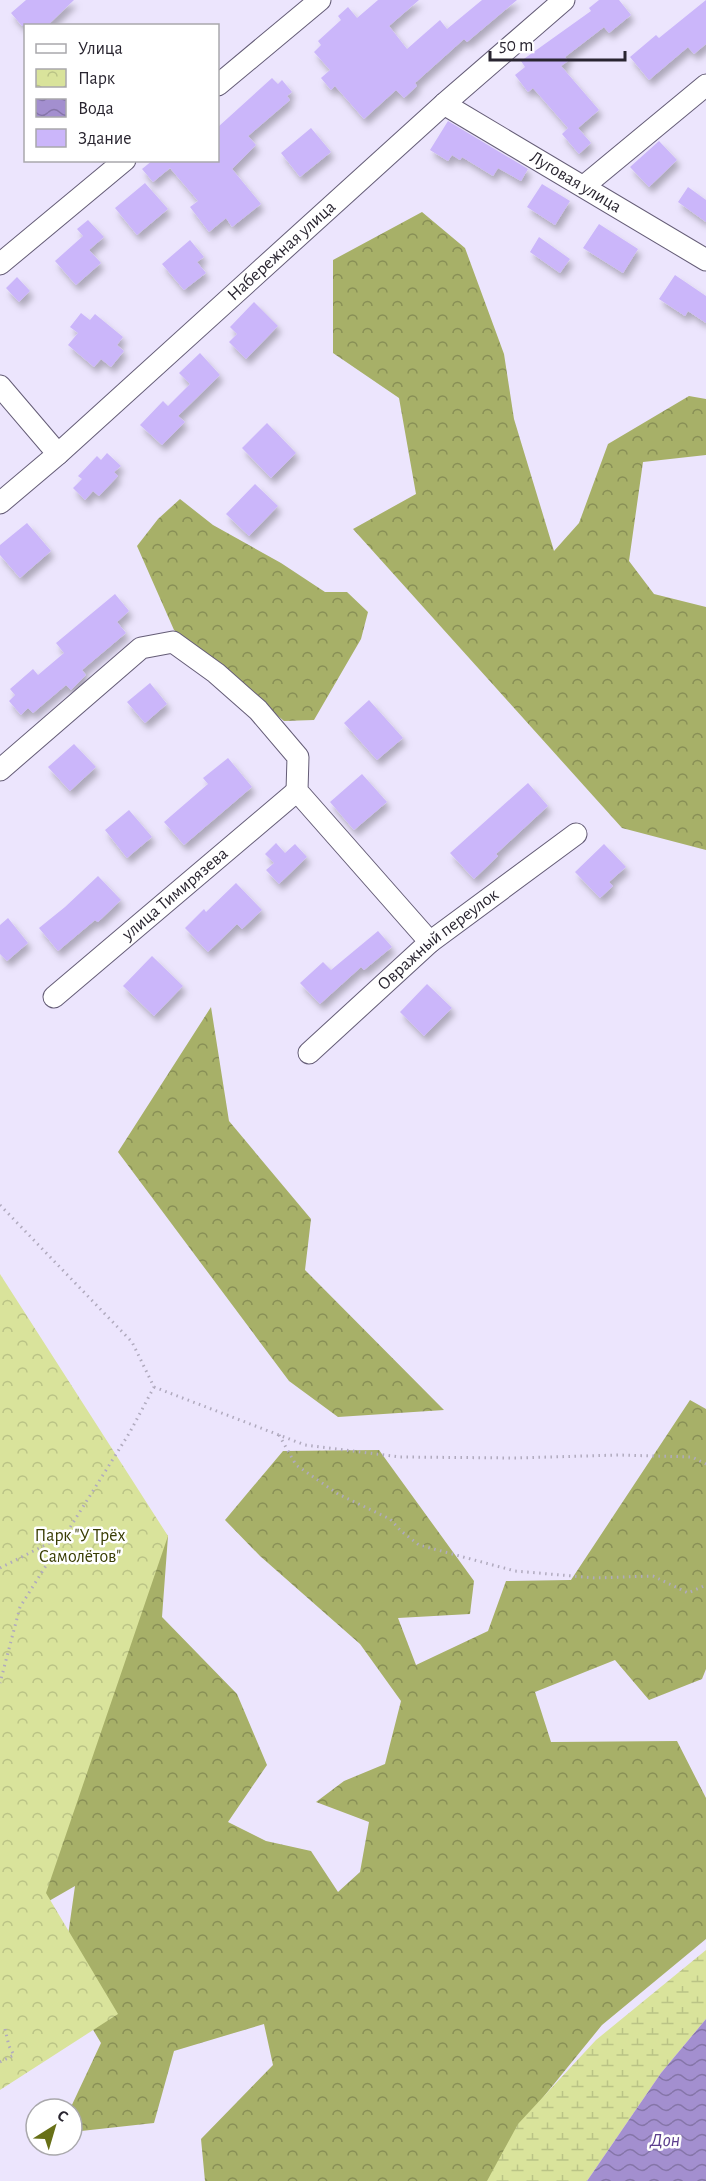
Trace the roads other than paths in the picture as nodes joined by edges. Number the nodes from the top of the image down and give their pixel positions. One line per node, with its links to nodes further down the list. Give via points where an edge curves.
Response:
1 (320, 0): 3 (street)
2 (564, 0): 5 (street, Набережная улица)
3 (219, 84)
4 (706, 85): 7 (street)
5 (444, 104): 7 (street, Луговая улица); 11 (street, Набережная улица)
6 (123, 162): 9 (street)
7 (584, 186): 8 (street, Луговая улица)
8 (706, 260)
9 (0, 264)
10 (0, 386): 11 (street)
11 (58, 454): 12 (street, Набережная улица)
12 (0, 503)
13 (0, 770): 14 (street, via 141,648 173,642 258,710 297,757)
14 (297, 791): 16 (street); 17 (street, улица Тимирязева)
15 (576, 834): 16 (street, Овражный переулок)
16 (430, 942): 18 (street, Овражный переулок)
17 (54, 997)
18 (309, 1053)

